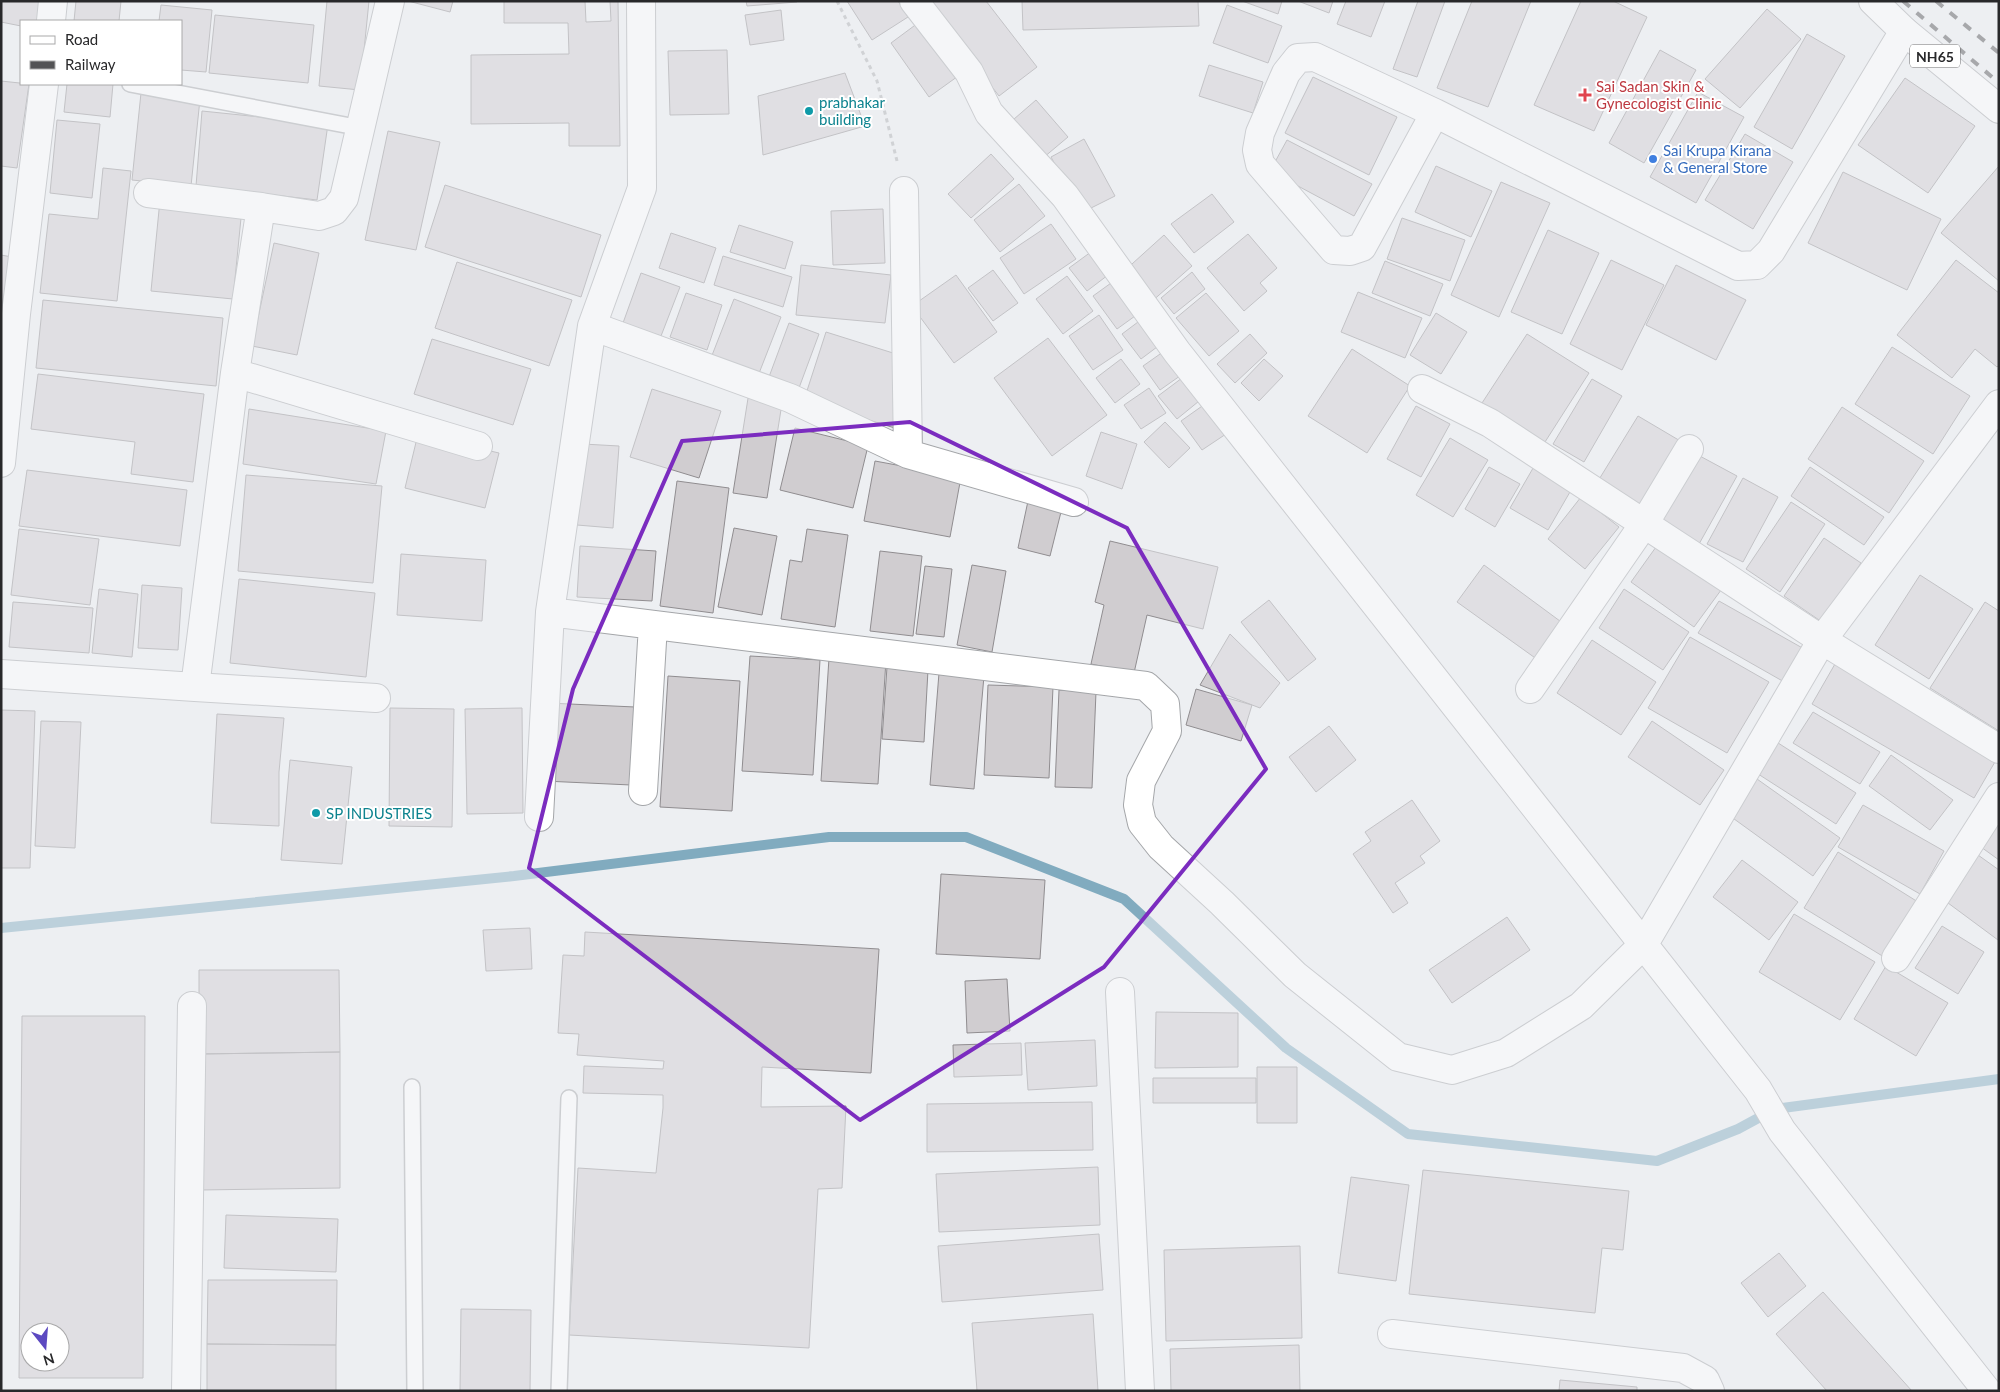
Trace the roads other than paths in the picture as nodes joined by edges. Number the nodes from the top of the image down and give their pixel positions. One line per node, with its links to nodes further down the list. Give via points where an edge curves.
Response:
1 (54, 1): 6 (main road)
2 (390, 1): 12 (main road)
3 (641, 1): 17 (main road, via 642,188)
4 (914, 1): 39 (main road, via 969,72 989,114 1065,196 1177,352)
5 (1874, 1): 7 (main road, NH65)
6 (51, 20)
7 (1904, 31): 10 (main road, NH65); 11 (main road, via 1771,251 1757,265 1738,266)
8 (44, 85): 16 (main road)
9 (135, 85): 12 (lane)
10 (1999, 109)
11 (1435, 113): 11 (main road, via 1315,57 1298,58 1286,73 1260,133 1257,150 1260,164 1334,250 1350,252 1362,247)
12 (360, 128): 15 (main road, via 344,198 334,211 319,216)
13 (904, 191): 24 (main road)
14 (148, 193): 15 (main road)
15 (261, 207): 18 (main road)
16 (9, 313): 21 (main road)
17 (592, 326): 24 (main road, via 790,398); 28 (main road)
18 (236, 373): 22 (main road); 32 (main road)
19 (1422, 389): 27 (main road, via 1490,423)
20 (1999, 404): 30 (main road)
21 (3, 435): 25 (main road)
22 (478, 446)
23 (1689, 450): 27 (main road)
24 (908, 454): 26 (main road)
25 (1, 463)
26 (1074, 502)
27 (1644, 524): 30 (main road); 33 (main road)
28 (550, 612): 29 (main road); 38 (main road)
29 (653, 625): 36 (main road); 39 (main road, via 1146,686 1165,704 1167,731 1141,781 1138,805 1142,824 1161,847 1294,975 1398,1057 1452,1070 1506,1053 1582,1006)
30 (1822, 640): 35 (main road); 39 (main road)
31 (1, 674): 32 (main road)
32 (195, 687): 34 (main road)
33 (1530, 689)
34 (376, 698)
35 (1999, 749)
36 (643, 791)
37 (1999, 797): 40 (main road)
38 (539, 817)
39 (1644, 944): 51 (main road, via 1758,1090 1782,1131)
40 (1896, 958)
41 (1120, 992): 49 (main road)
42 (192, 1006): 46 (main road)
43 (412, 1087): 47 (lane)
44 (569, 1098): 48 (lane)
45 (1392, 1334): 50 (main road, via 1682,1368 1705,1380)
46 (186, 1391)
47 (415, 1391)
48 (559, 1391)
49 (1140, 1391)
50 (1710, 1391)
51 (1987, 1391)

